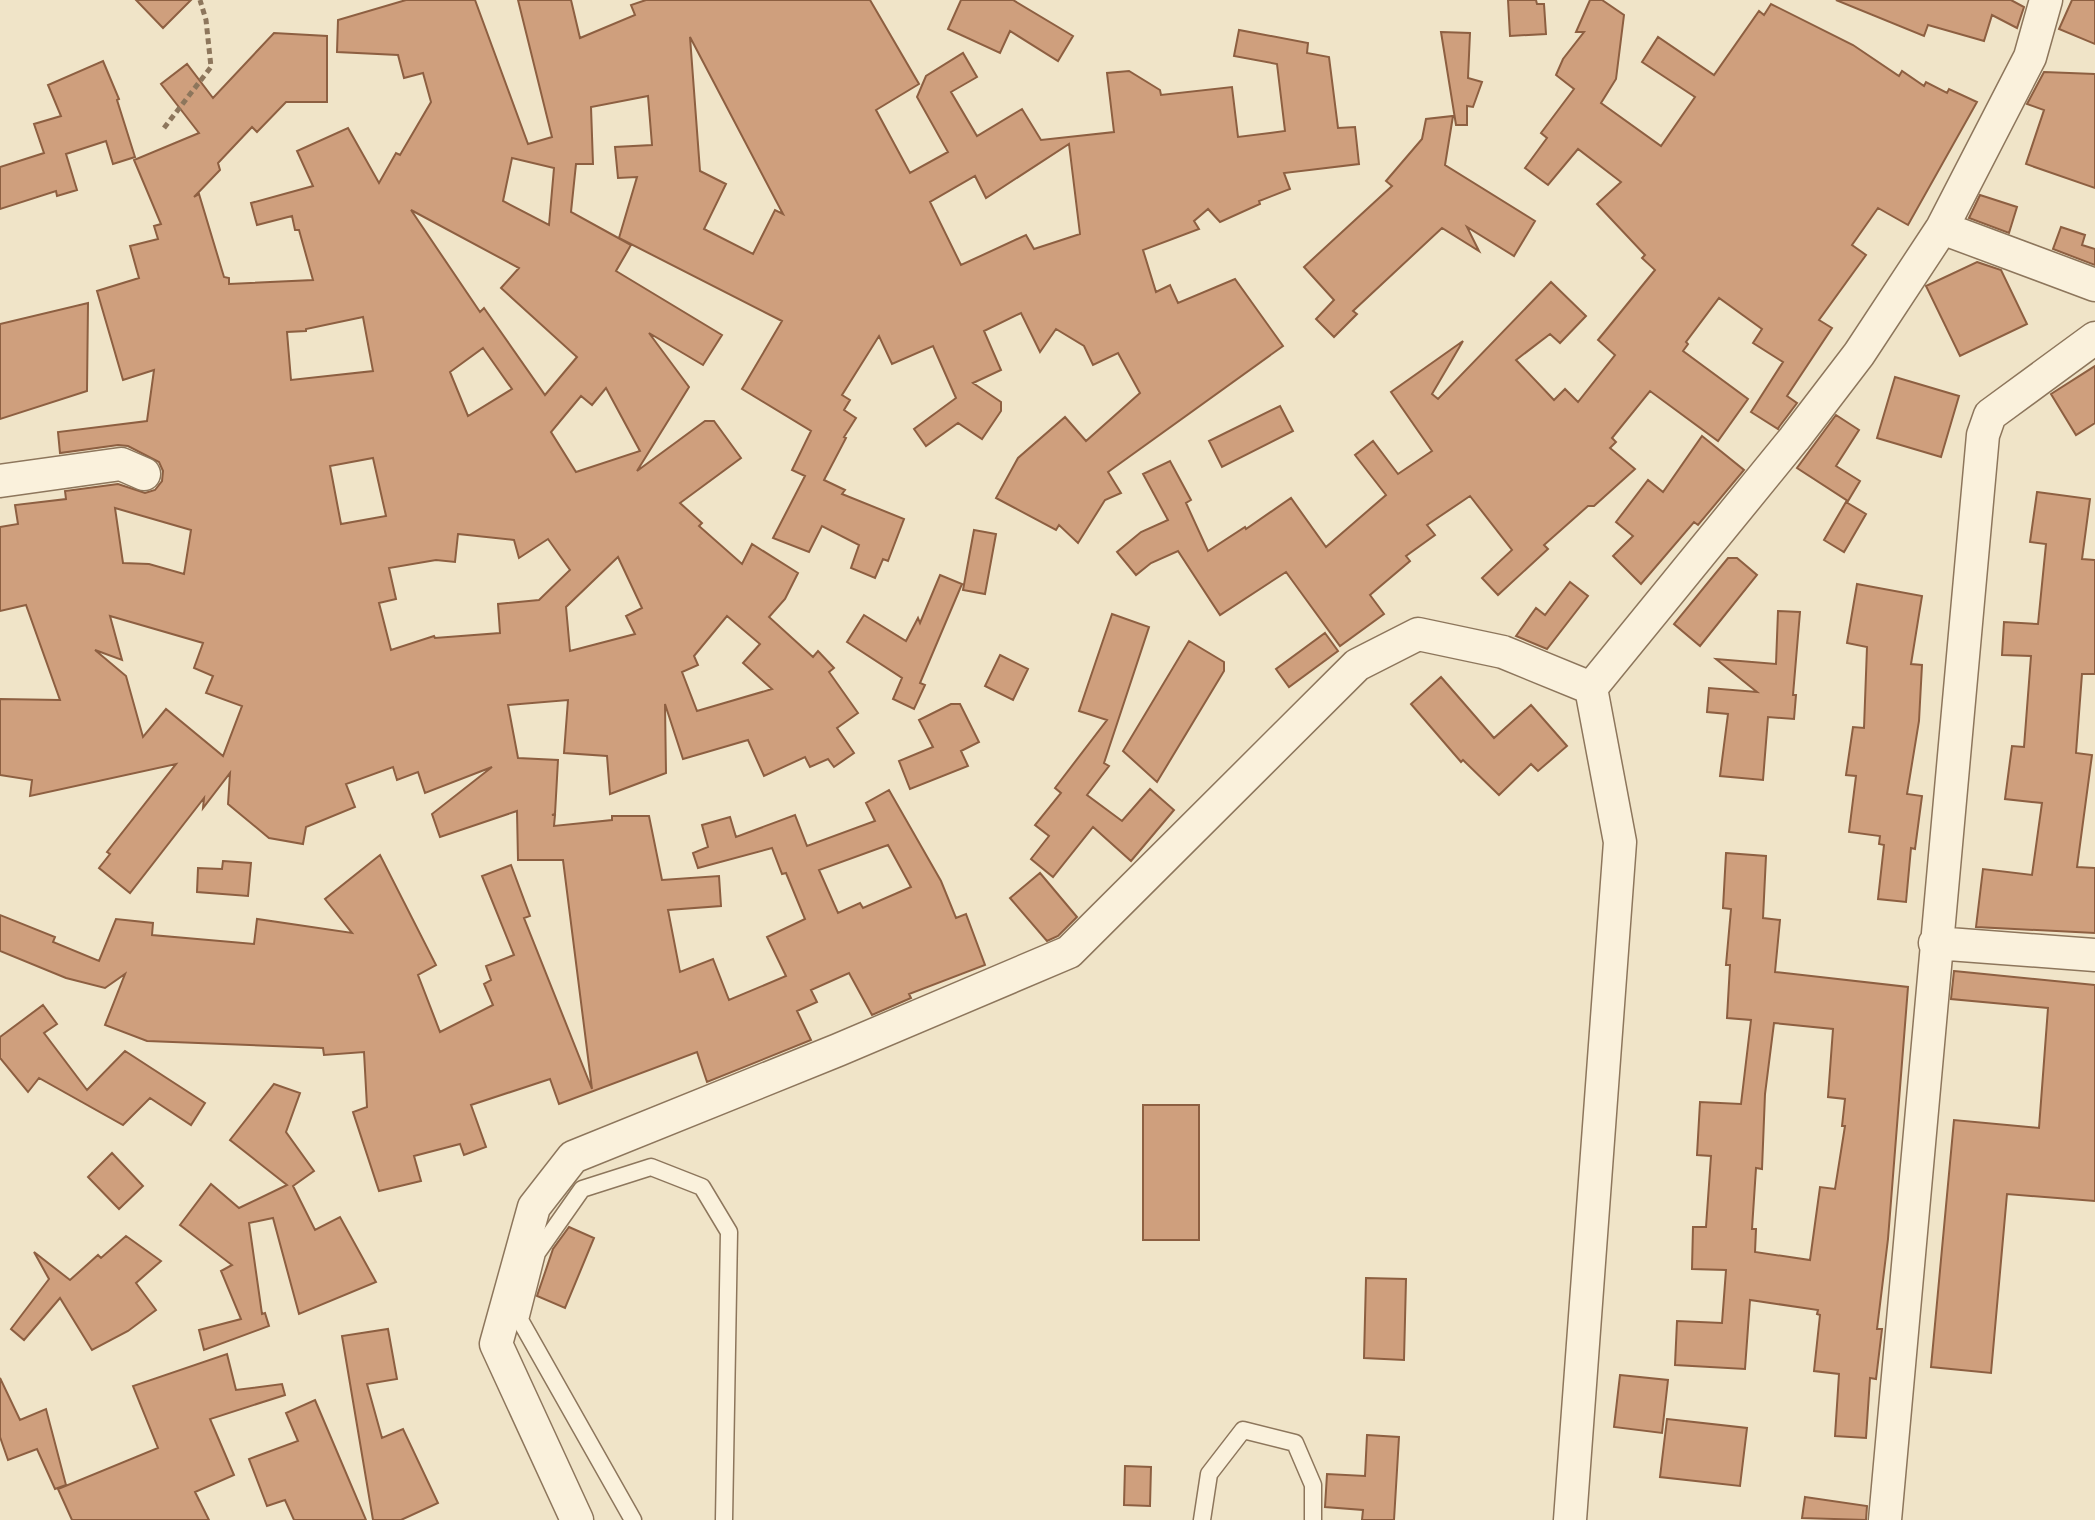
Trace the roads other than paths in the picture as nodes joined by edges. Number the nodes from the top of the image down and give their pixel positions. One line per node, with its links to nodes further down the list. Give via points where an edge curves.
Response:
1 (2046, 0): 2 (street, via 2030,57)
2 (1942, 228): 3 (street); 7 (street, via 1859,354)
3 (2095, 285)
4 (2095, 338): 8 (street, via 1990,415 1983,435)
5 (144, 474): 6 (street, via 121,464)
6 (0, 481)
7 (1591, 688): 10 (street, via 1503,652 1418,634 1357,665 1069,952 573,1157 534,1207 496,1344); 15 (street, via 1620,842)
8 (1935, 943): 9 (street); 16 (street)
9 (2095, 955)
10 (577, 1520)
11 (633, 1520): 12 (lane, via 520,1320 537,1253 582,1189 651,1167 702,1187 729,1232)
12 (724, 1520)
13 (1202, 1520): 14 (lane, via 1209,1474 1243,1430 1295,1443 1313,1485)
14 (1313, 1520)
15 (1570, 1520)
16 (1885, 1520)

